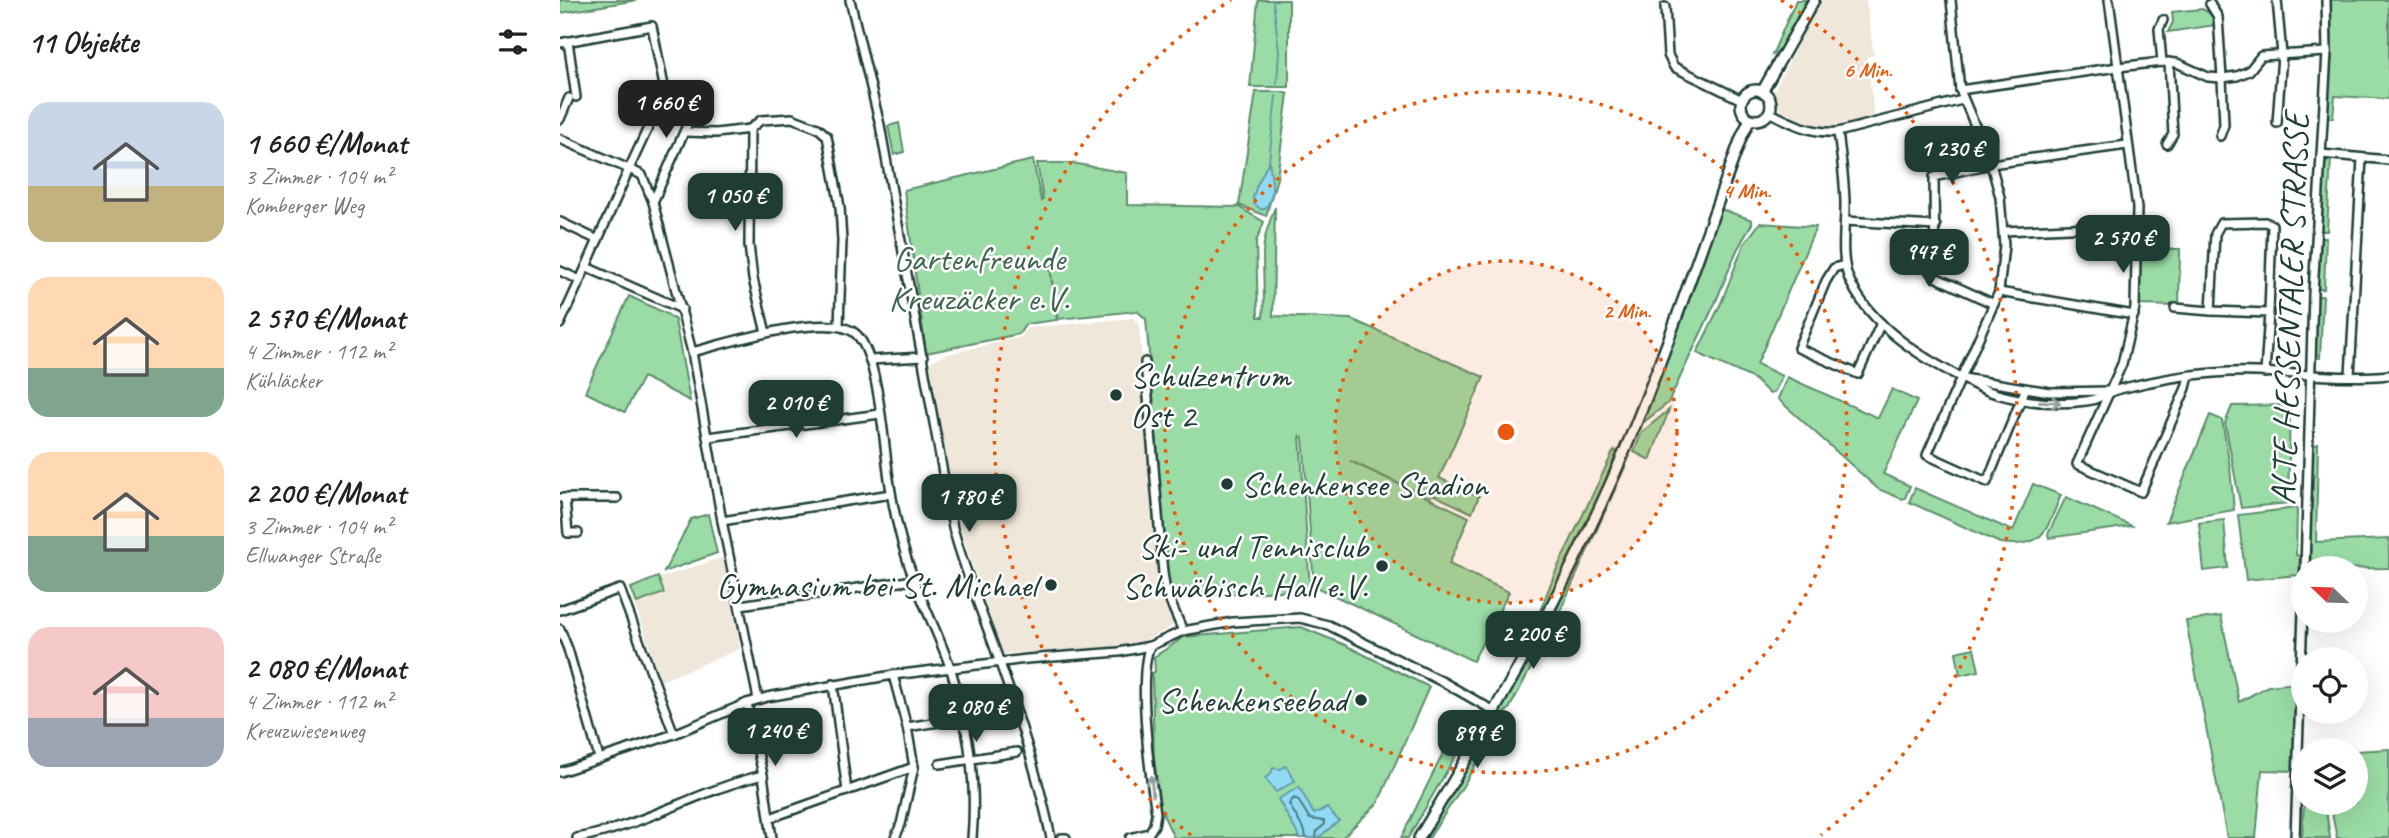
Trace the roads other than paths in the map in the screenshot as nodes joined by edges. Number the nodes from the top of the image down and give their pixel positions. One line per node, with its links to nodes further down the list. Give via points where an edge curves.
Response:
1 (850, 0): 60 (street, via 880,125)
2 (1815, 0): 18 (main road)
3 (1951, 0): 17 (street)
4 (2109, 0): 14 (street)
5 (2277, 0): 12 (street)
6 (2326, 0): 11 (street, ALTE HESSENTALER STRASSE)
7 (2210, 4): 15 (street, via 2218,17)
8 (1665, 7): 19 (street, via 1668,55 1674,67)
9 (2163, 20): 13 (street, via 2159,29)
10 (564, 42): 22 (street, via 573,97); 36 (street, via 652,26 665,91)
11 (2327, 52): 12 (street); 32 (street, ALTE HESSENTALER STRASSE)
12 (2282, 55): 15 (street, via 2261,56 2249,71); 24 (street)
13 (2166, 62): 14 (street); 15 (street, via 2208,78); 30 (street, via 2173,134)
14 (2118, 66): 17 (street); 31 (street)
15 (2222, 78): 28 (street, via 2224,125)
16 (703, 89): 26 (street)
17 (1959, 90): 20 (street)
18 (1762, 92): 19 (main road, via 1748,93); 21 (main road, via 1769,99)
19 (1742, 100): 23 (main road, via 1741,109)
20 (1962, 100): 27 (street); 35 (street)
21 (1769, 112): 23 (main road); 27 (street, via 1812,130)
22 (560, 119)
23 (1750, 119): 93 (main road, via 1624,453 1571,568)
24 (2277, 123)
25 (750, 129): 26 (street); 57 (street, via 761,120 792,118 827,136 840,207); 58 (street, via 749,245)
26 (685, 132): 37 (street)
27 (1838, 132): 38 (street)
28 (2220, 136)
29 (560, 139): 36 (street)
30 (2167, 144)
31 (2127, 145): 35 (street); 40 (street)
32 (2321, 154): 33 (street); 64 (street, ALTE HESSENTALER STRASSE)
33 (2362, 158): 34 (street); 67 (street)
34 (2389, 160)
35 (1991, 164): 41 (street, via 1934,177); 42 (street)
36 (629, 169): 37 (street, via 642,175); 43 (street)
37 (653, 202): 50 (street)
38 (1845, 221): 41 (street); 44 (street)
39 (560, 222): 43 (street)
40 (2138, 225): 42 (street); 54 (street)
41 (1936, 226): 49 (street, via 1935,277)
42 (2004, 231): 48 (street)
43 (598, 240): 45 (street)
44 (1844, 265): 55 (street, via 1858,296); 55 (street, via 1834,268 1826,281 1798,348 1858,374)
45 (586, 267): 47 (street); 50 (street)
46 (560, 271): 47 (street)
47 (580, 280): 56 (street)
48 (1999, 292): 49 (street); 54 (street)
49 (1994, 304): 68 (street)
50 (682, 309): 59 (street)
51 (2175, 309): 52 (street)
52 (2211, 311): 53 (street); 53 (street, via 2217,229 2221,223 2265,222 2274,233)
53 (2270, 313): 63 (street)
54 (2134, 315): 70 (street)
55 (1881, 323): 68 (street, via 1933,363)
56 (560, 324)
57 (839, 326): 58 (street); 61 (street, via 856,335)
58 (766, 333): 59 (street)
59 (692, 352): 73 (street)
60 (923, 357): 61 (street); 87 (street, via 953,528)
61 (870, 360): 72 (street)
62 (1145, 362): 84 (street, via 1164,582)
63 (2265, 373): 64 (street); 66 (street)
64 (2310, 375): 67 (street); 79 (street, ALTE HESSENTALER STRASSE)
65 (2389, 375): 67 (street)
66 (2189, 376): 70 (street); 70 (street, via 2141,492 2077,464)
67 (2350, 376)
68 (1962, 378): 69 (street); 71 (street, via 1994,394); 71 (street, via 1927,455 1987,482)
69 (2025, 390): 70 (street); 71 (street)
70 (2111, 391): 71 (street, one-way to 70, via 2090,401)
71 (2023, 400)
72 (880, 414): 73 (street); 74 (street)
73 (708, 437): 77 (street)
74 (891, 494): 77 (street); 80 (street)
75 (617, 498): 76 (street)
76 (563, 499): 78 (street, via 568,533)
77 (722, 521): 81 (street)
78 (578, 533)
79 (2305, 556)
80 (914, 580): 81 (street); 88 (street)
81 (740, 605): 91 (street)
82 (560, 611): 96 (street, via 620,589)
83 (560, 629): 98 (street)
84 (1183, 631): 86 (street); 93 (street, via 1233,622 1311,619)
85 (2302, 634): 113 (street)
86 (1150, 646): 87 (street); 111 (street, one-way to 86, via 1149,833 1156,813 1146,709 1145,656)
87 (999, 662): 88 (street); 110 (street, via 1042,793)
88 (950, 668): 89 (street); 94 (street)
89 (893, 675): 90 (street); 95 (street)
90 (833, 684): 91 (street); 104 (street)
91 (758, 699): 92 (street)
92 (747, 703): 96 (street); 103 (street)
93 (1494, 711): 112 (main road)
94 (964, 718): 95 (street); 99 (street)
95 (907, 727): 101 (street)
96 (674, 734): 98 (street)
97 (1017, 752): 99 (street)
98 (599, 758): 102 (street)
99 (971, 759): 100 (street); 109 (street)
100 (940, 764)
101 (914, 767): 104 (street); 108 (street)
102 (560, 772)
103 (763, 775): 105 (street); 106 (street, via 730,783 601,834)
104 (847, 791): 105 (street)
105 (770, 818): 107 (street)
106 (577, 838)
107 (772, 838)
108 (895, 838)
109 (972, 838)
110 (1051, 838)
111 (1130, 838)
112 (1419, 838)
113 (2295, 838)

